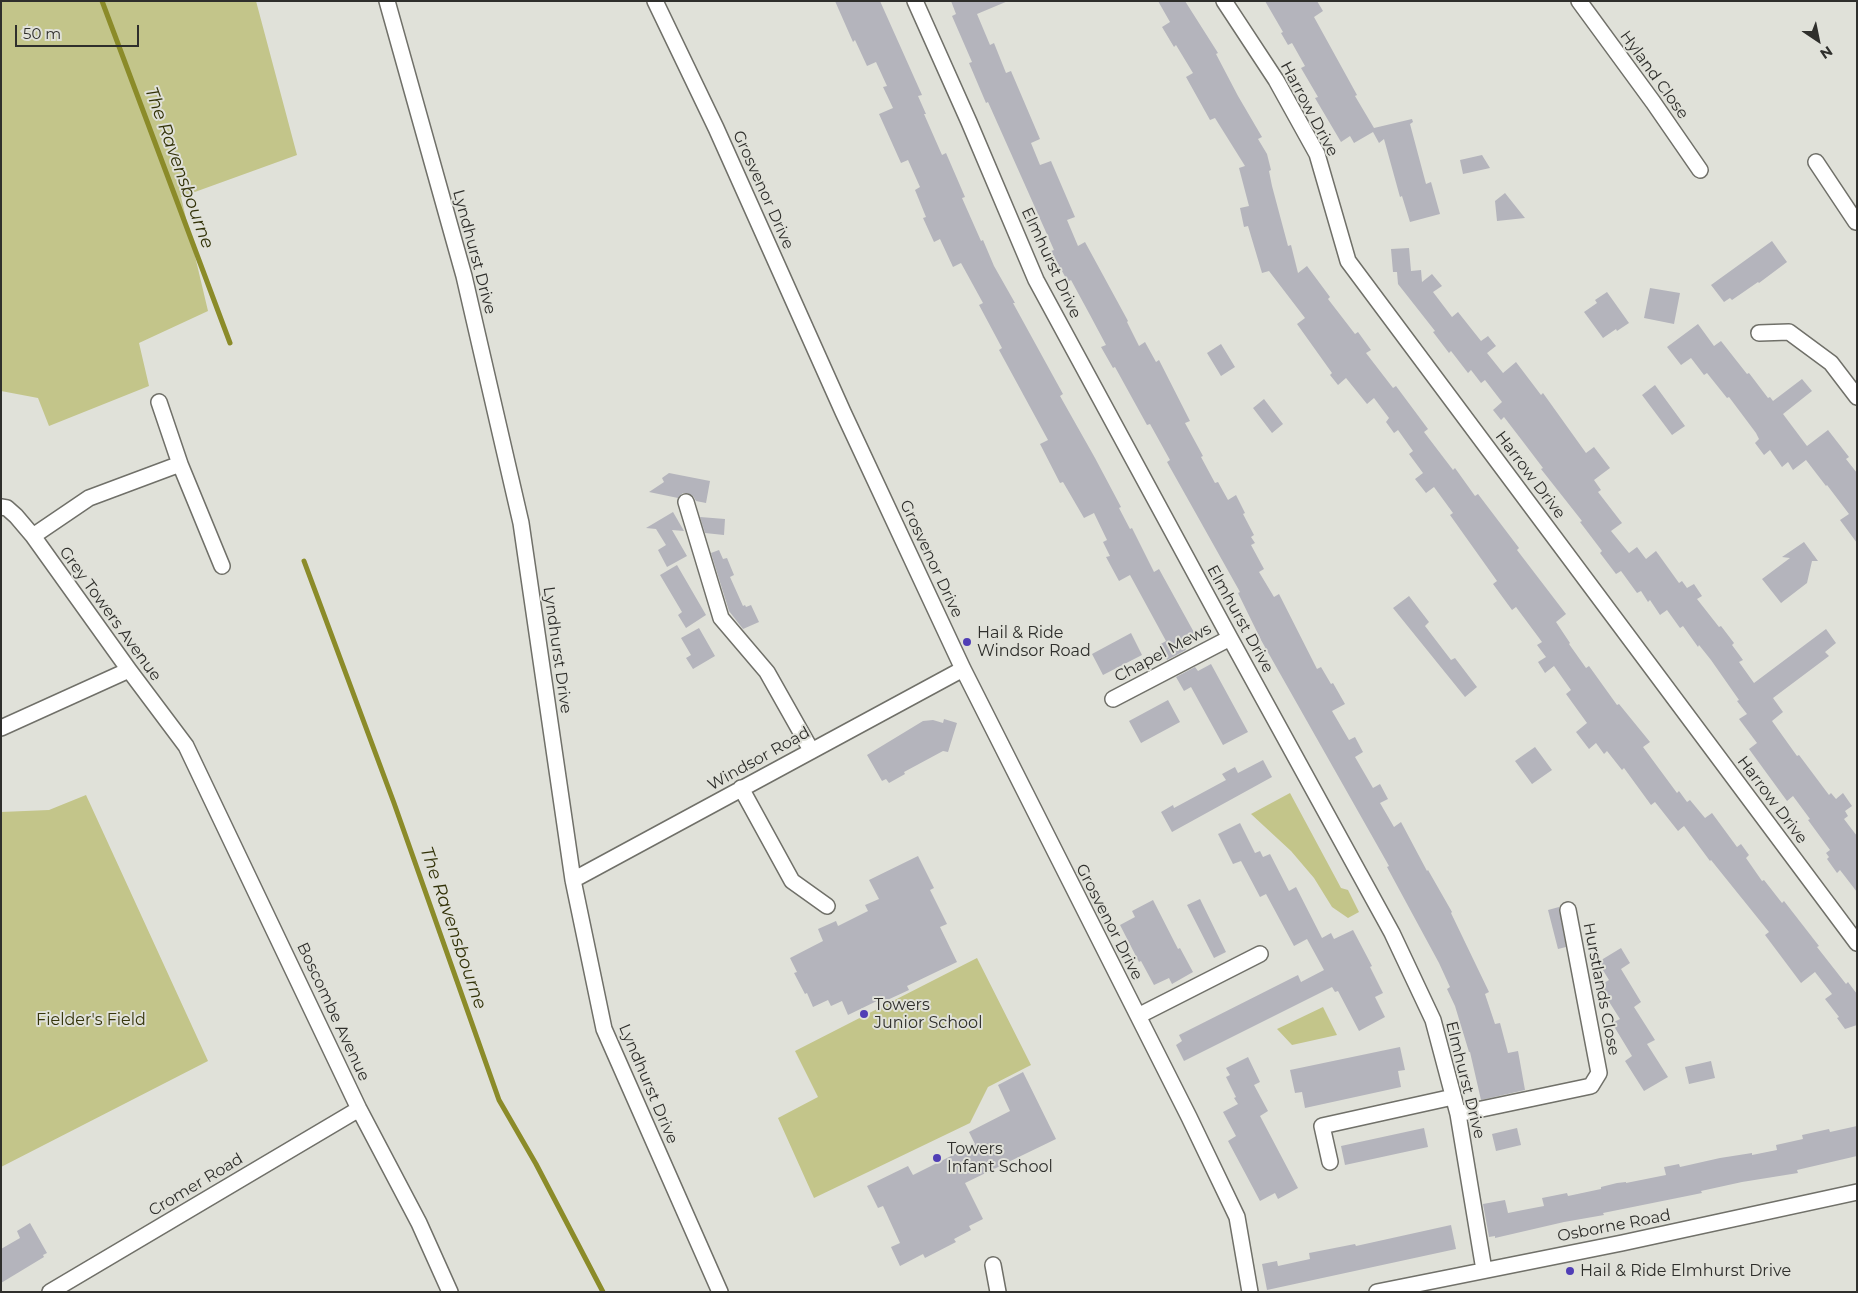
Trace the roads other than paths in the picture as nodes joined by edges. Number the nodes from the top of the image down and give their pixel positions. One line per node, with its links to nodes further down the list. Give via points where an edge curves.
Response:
1 (387, 1): 25 (street, Lyndhurst Drive, via 464,276 521,524)
2 (655, 1): 18 (street, Grosvenor Drive)
3 (915, 1): 17 (street, Elmhurst Drive, via 1036,280)
4 (1224, 1): 28 (street, Harrow Drive, via 1276,80 1317,154 1348,261)
5 (1579, 1): 7 (street, Hyland Close)
6 (1816, 162): 8 (street)
7 (1700, 170)
8 (1856, 222)
9 (1759, 334): 10 (street, via 1789,332 1831,363)
10 (1857, 397)
11 (159, 402): 12 (street)
12 (180, 464): 15 (street, via 89,498); 16 (street)
13 (686, 502): 23 (street, via 721,618 766,672)
14 (1, 507): 15 (street, Grey Towers Avenue, via 16,516)
15 (33, 536): 19 (street, Grey Towers Avenue)
16 (222, 566)
17 (1230, 638): 20 (street, Chapel Mews); 31 (street, Elmhurst Drive, via 1392,932 1435,1025)
18 (963, 669): 23 (street, Windsor Road); 30 (street, Grosvenor Drive)
19 (129, 670): 21 (street); 22 (street, Grey Towers Avenue)
20 (1113, 699)
21 (1, 728)
22 (186, 746): 32 (street, Boscombe Avenue)
23 (811, 750): 24 (street, Windsor Road)
24 (741, 788): 25 (street, Windsor Road); 26 (street, via 792,881)
25 (574, 880): 40 (street, Lyndhurst Drive, via 604,1029)
26 (827, 906)
27 (1568, 910): 33 (street, Hurstlands Close, via 1599,1073 1591,1086)
28 (1857, 943)
29 (1260, 954): 30 (street)
30 (1138, 1016): 42 (street, Grosvenor Drive, via 1237,1218)
31 (1453, 1096): 33 (street, Elmhurst Drive); 34 (street, via 1322,1126)
32 (359, 1109): 38 (street, Cromer Road); 39 (street, Boscombe Avenue, via 419,1223)
33 (1458, 1114): 37 (street, Elmhurst Drive)
34 (1330, 1162)
35 (1857, 1192): 37 (street, Osborne Road)
36 (993, 1265): 41 (street)
37 (1484, 1270): 43 (street, Osborne Road)
38 (50, 1292)
39 (450, 1292)
40 (720, 1292)
41 (998, 1292)
42 (1250, 1292)
43 (1377, 1292)

